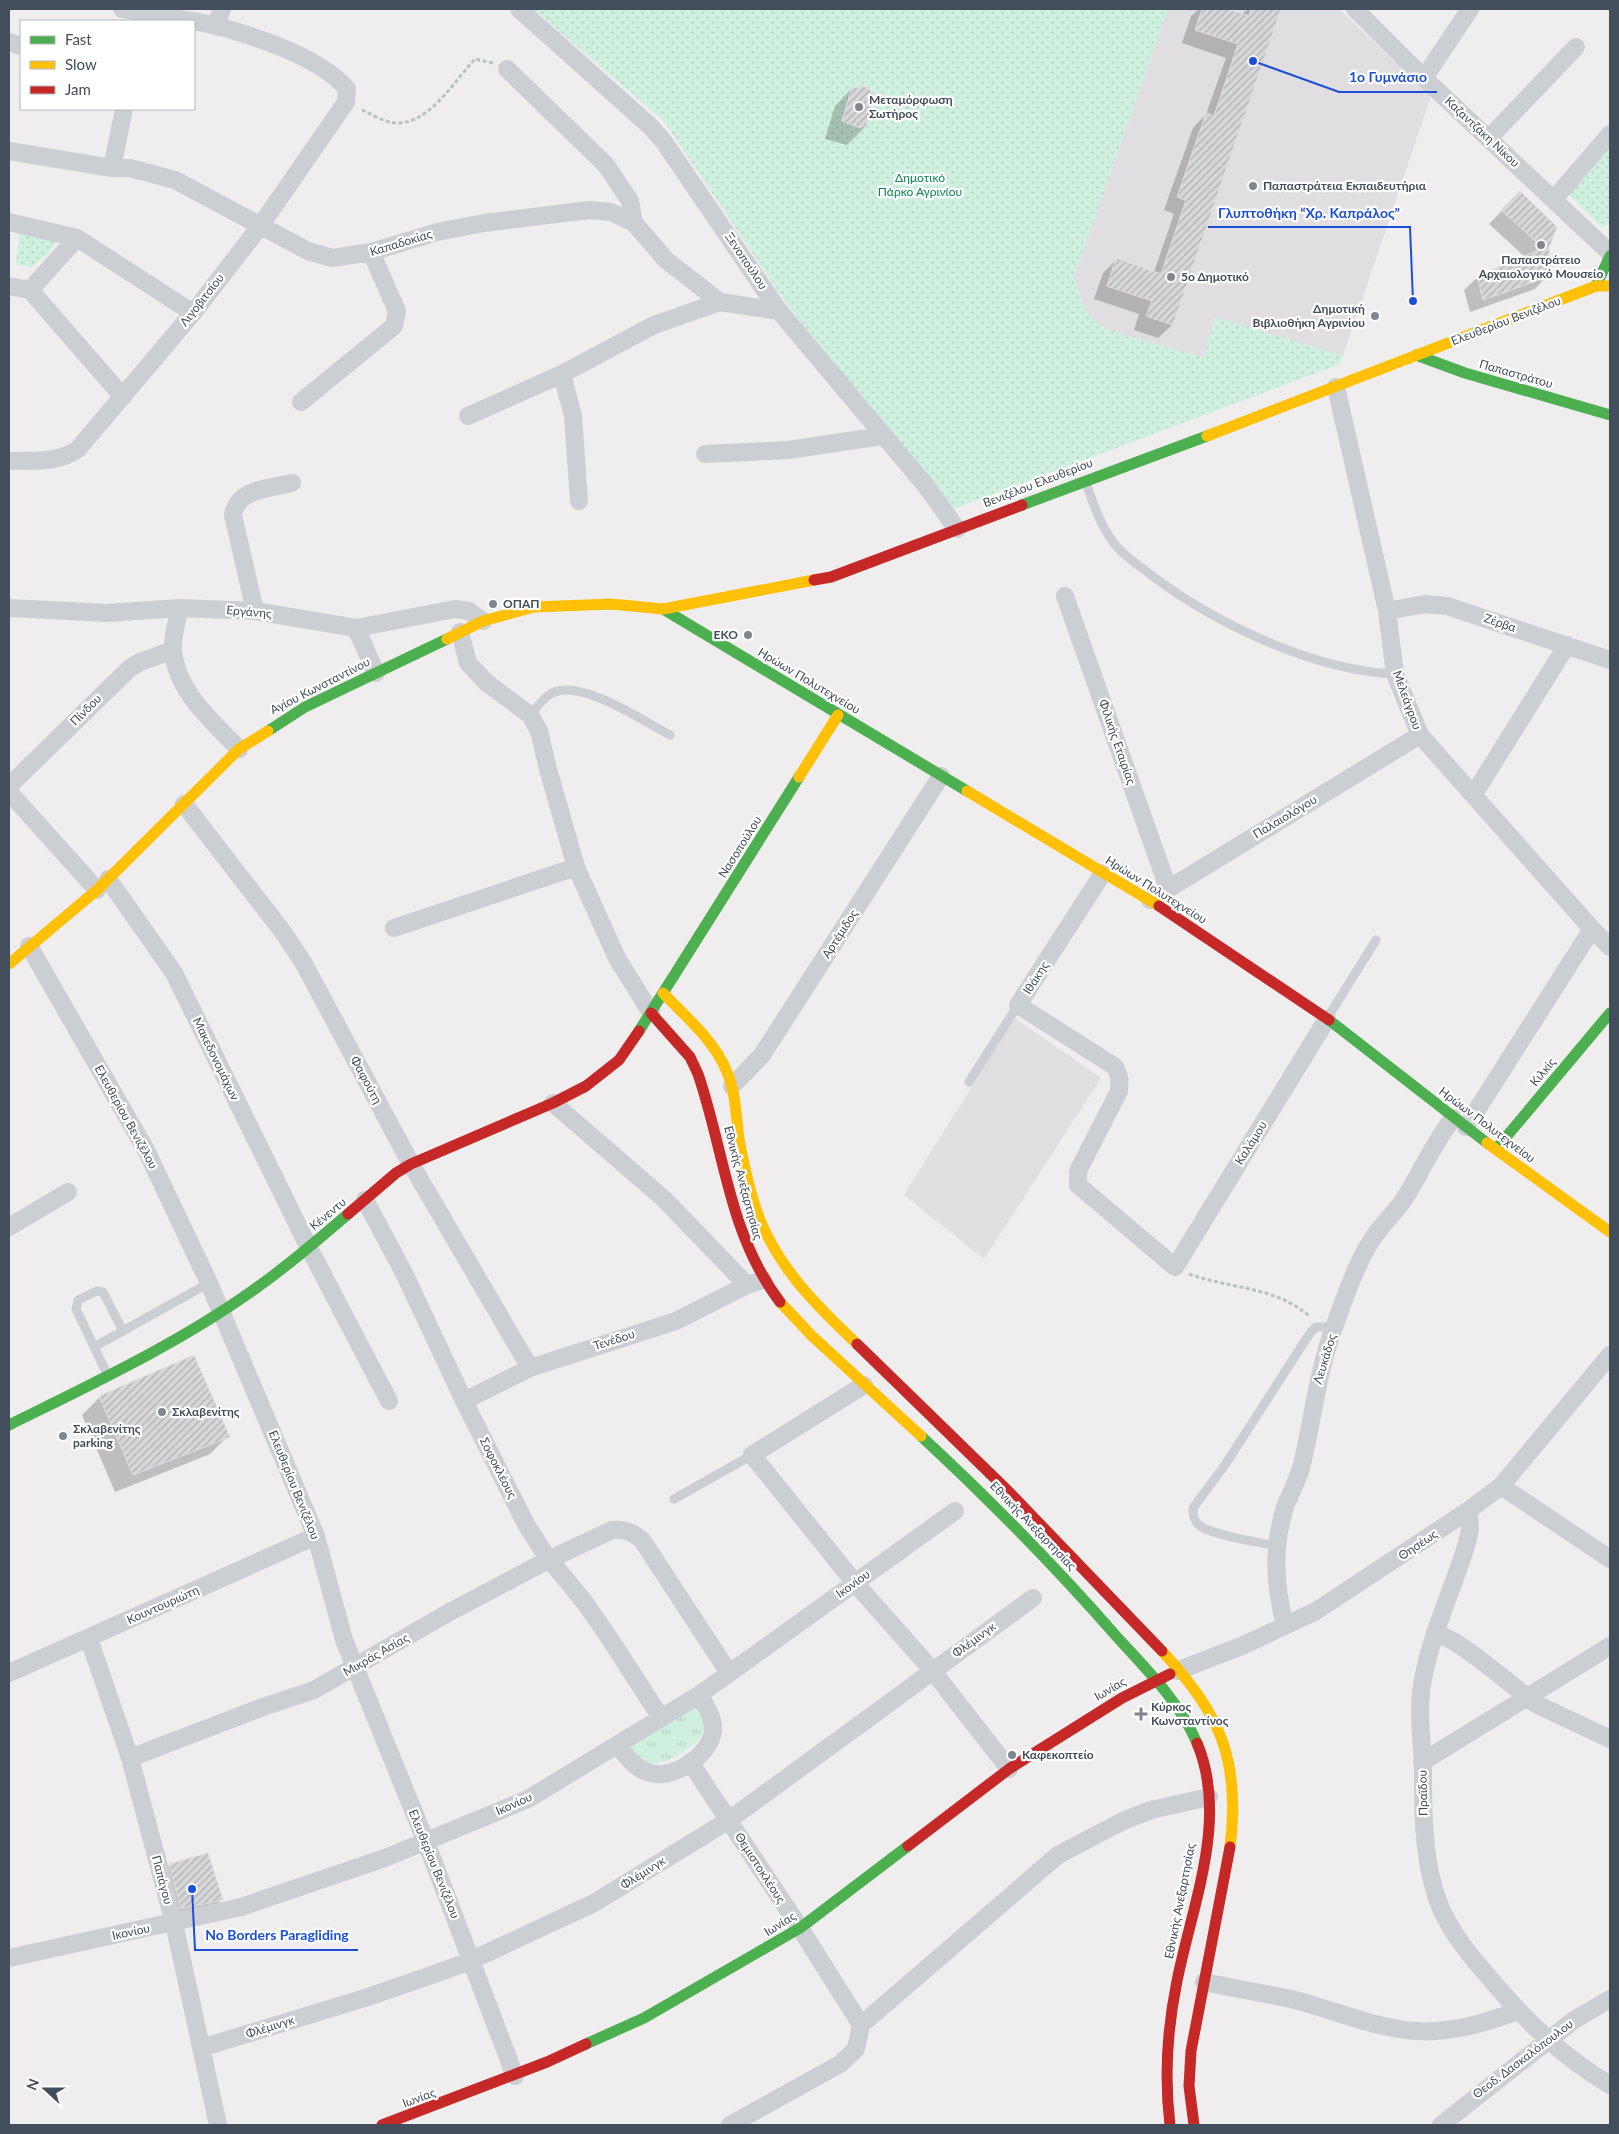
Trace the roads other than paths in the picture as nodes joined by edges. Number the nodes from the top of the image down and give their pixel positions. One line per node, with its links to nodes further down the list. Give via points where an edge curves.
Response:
1 (122, 9): 6 (street)
2 (222, 9): 9 (street)
3 (518, 9): 30 (street, Ξενοπούλου, via 664,142)
4 (1355, 9): 12 (street, Καζαντζάκη Νίκου)
5 (1470, 9): 12 (street)
6 (139, 17): 7 (street)
7 (180, 20)
8 (195, 21): 9 (street)
9 (216, 26): 21 (street, Λιγοβιτσίου, via 281,48 318,67 347,89 346,102)
10 (1576, 47): 15 (street)
11 (507, 69): 20 (street, via 606,165 630,201)
12 (1424, 78): 15 (street, Καζαντζάκη Νίκου)
13 (124, 110): 17 (street)
14 (1610, 134): 18 (street)
15 (1489, 138): 18 (street, Καζαντζάκη Νίκου)
16 (9, 151): 17 (street, Καπαδοκίας)
17 (112, 168): 21 (street, Καπαδοκίας, via 130,168 176,180)
18 (1554, 200): 24 (street, Καζαντζάκη Νίκου)
19 (9, 222): 22 (street)
20 (634, 223): 23 (street, Καπαδοκίας, via 616,213 589,210 464,226); 29 (street, Καπαδοκίας, via 666,260)
21 (262, 225): 23 (street, Καπαδοκίας, via 325,257 345,258); 31 (street, Λιγοβιτσίου)
22 (77, 238): 28 (street); 31 (street)
23 (371, 252): 36 (street, via 397,311 394,326)
24 (1610, 254): 26 (street)
25 (9, 286): 28 (street)
26 (1596, 286): 27 (street); 32 (street, Ελευθερίου Βενιζέλου)
27 (1610, 286)
28 (30, 290): 35 (street)
29 (720, 302): 30 (street, Καπαδοκίας); 33 (street, via 654,325)
30 (779, 311): 39 (street, Ξενοπούλου)
31 (193, 313): 35 (street, Λιγοβιτσίου)
32 (1416, 355): 34 (street, Βενιζέλου Ελευθερίου); 37 (street, Παπαστράτου, via 1465,373)
33 (562, 374): 38 (street); 44 (street, via 573,416)
34 (1336, 387): 42 (street, Βενιζέλου Ελευθερίου); 51 (street, Μελεάγρου)
35 (123, 396): 41 (street, Λιγοβιτσίου, via 78,449 66,457)
36 (301, 402)
37 (1610, 415)
38 (468, 416)
39 (882, 436): 40 (street, via 788,450); 45 (street, Ξενοπούλου, via 926,486)
40 (704, 454)
41 (9, 460)
42 (1085, 480): 45 (street, Βενιζέλου Ελευθερίου); 59 (lane, via 1100,520 1112,540 1177,594 1290,651 1355,670)
43 (292, 483): 50 (street, via 248,494 234,507 233,515)
44 (579, 501)
45 (957, 529): 49 (street, Βενιζέλου Ελευθερίου, via 831,577)
46 (1065, 596): 73 (street, Φιλικής Εταιρίας)
47 (9, 608): 48 (street, Εργάνης, via 107,613)
48 (180, 608): 50 (street, Εργάνης); 56 (street)
49 (663, 609): 52 (street, Αγίου Κωνσταντίνου, via 611,604 534,607); 61 (street, Ηρώων Πολυτεχνείου)
50 (255, 611): 53 (street, Εργάνης)
51 (1387, 611): 55 (street, Ζέρβα, via 1425,604 1447,606); 59 (street, Μελεάγρου)
52 (484, 621): 53 (street, Εργάνης, via 469,612 455,609); 54 (street, Αγίου Κωνσταντίνου)
53 (356, 628): 58 (street)
54 (460, 632): 58 (street, Αγίου Κωνσταντίνου); 60 (street, via 468,663 487,683)
55 (1567, 645): 57 (street, Ζέρβα); 68 (street)
56 (173, 650): 64 (street, via 186,689); 66 (street, Πίνδου, via 130,668)
57 (1610, 660)
58 (376, 673): 64 (street, Αγίου Κωνσταντίνου, via 305,707)
59 (1395, 674): 63 (street, Μελεάγρου)
60 (530, 715): 62 (lane, via 553,692 577,691 594,696); 70 (street, via 540,731)
61 (838, 715): 65 (street, Ηρώων Πολυτεχνείου); 82 (street, Νασοπούλου)
62 (670, 735)
63 (1420, 736): 68 (street, Μελεάγρου); 73 (street, Παλαιολόγου)
64 (239, 749): 69 (street, Αγίου Κωνσταντίνου)
65 (941, 776): 71 (street, Ηρώων Πολυτεχνείου); 88 (street, Αρτέμιδος, via 762,1055)
66 (9, 786)
67 (9, 792): 72 (street, Μακεδονομάχων)
68 (1474, 794): 76 (street, Μελεάγρου)
69 (184, 804): 72 (street, Αγίου Κωνσταντίνου); 92 (street, Φαφούτη, via 303,962)
70 (576, 867): 75 (street); 81 (street, via 617,958)
71 (1103, 873): 74 (street, Ηρώων Πολυτεχνείου); 83 (street, Ιθάκης)
72 (103, 885): 78 (street, Αγίου Κωνσταντίνου); 97 (street, Μακεδονομάχων, via 174,973)
73 (1168, 888): 74 (street, Παλαιολόγου)
74 (1150, 900): 86 (street, Ηρώων Πολυτεχνείου)
75 (394, 928)
76 (1592, 929): 79 (street, Μελεάγρου); 90 (street, Λευκάδος)
77 (1376, 940): 86 (lane)
78 (29, 946): 80 (street, Αγίου Κωνσταντίνου); 99 (street, Ελευθερίου Βενιζέλου, via 146,1150)
79 (1610, 947)
80 (9, 964)
81 (629, 977): 82 (street); 84 (street)
82 (663, 993): 84 (street, Νασοπούλου); 88 (street, via 719,1055)
83 (1018, 1005): 86 (street, Καλάμου, via 1114,1066 1120,1081 1119,1092 1078,1171 1078,1185 1175,1266); 87 (lane, Ιθάκης)
84 (651, 1013): 89 (street, Κένεντυ, via 619,1060 604,1074); 98 (street, Εθνικής Ανεξαρτησίας, via 682,1046 698,1074)
85 (1610, 1013): 91 (street, Κιλκίς)
86 (1327, 1019): 90 (street, Ηρώων Πολυτεχνείου)
87 (969, 1082)
88 (732, 1086): 128 (street, via 744,1168 767,1236 784,1267 840,1328 1077,1561)
89 (553, 1103): 92 (street, Κένεντυ); 98 (street)
90 (1459, 1122): 91 (street, Ηρώων Πολυτεχνείου); 101 (street, Λευκάδος, via 1430,1150 1400,1205 1371,1241)
91 (1496, 1149): 96 (street, Ηρώων Πολυτεχνείου)
92 (411, 1164): 94 (street, Κένεντυ); 105 (street, Φαφούτη)
93 (68, 1192): 95 (street)
94 (365, 1200): 97 (street, Κένεντυ); 109 (street, Σοφοκλέους, via 404,1273)
95 (9, 1227)
96 (1610, 1232)
97 (309, 1248): 100 (street, Κένεντυ); 108 (street, Μακεδονομάχων)
98 (755, 1282): 105 (street, Τενέδου, via 676,1321); 107 (street, Εθνικής Ανεξαρτησίας)
99 (209, 1283): 100 (street, Ελευθερίου Βενιζέλου); 102 (lane)
100 (220, 1311): 106 (street, Κένεντυ); 116 (street, Ελευθερίου Βενιζέλου)
101 (1335, 1327): 117 (street, Λευκάδος, via 1316,1389 1300,1470 1285,1508); 117 (lane, via 1316,1328 1304,1341 1225,1466 1193,1508 1198,1524 1208,1530)
102 (124, 1331): 103 (lane); 103 (lane, via 103,1292 97,1291 78,1300 76,1309)
103 (94, 1347): 106 (lane)
104 (1610, 1355): 112 (street, Θησέως)
105 (530, 1368): 109 (street, Τενέδου)
106 (108, 1376): 110 (street, Κένεντυ)
107 (864, 1385): 111 (street); 131 (street, Εθνικής Ανεξαρτησίας, via 998,1509 1060,1572)
108 (389, 1401)
109 (464, 1401): 118 (street, Σοφοκλέους, via 528,1526)
110 (9, 1425)
111 (752, 1455): 113 (lane); 120 (street)
112 (1501, 1486): 114 (street, Θησέως); 119 (street)
113 (674, 1499)
114 (1469, 1510): 122 (street, Θησέως, via 1330,1602); 123 (street, Πραϊδου, via 1467,1543)
115 (955, 1511): 120 (street, Ικονίου)
116 (316, 1536): 124 (street, Κουντουριώτη); 126 (street, Ελευθερίου Βενιζέλου, via 344,1640)
117 (1276, 1546): 122 (street, Λευκάδος, via 1274,1568)
118 (550, 1559): 126 (street, Μικράς Ασίας); 130 (street, Μικράς Ασίας, via 612,1530 632,1532 642,1540); 134 (street, Σοφοκλέους, via 586,1604)
119 (1610, 1559)
120 (855, 1583): 127 (street); 130 (street, Ικονίου)
121 (1033, 1598): 127 (street, Φλέμινγκ)
122 (1285, 1626): 128 (street, Θησέως)
123 (1435, 1632): 133 (street, via 1478,1658); 139 (street, Πραϊδου, via 1420,1704)
124 (88, 1639): 129 (street, Κουντουριώτη); 137 (street, Παπάγου)
125 (1610, 1646): 133 (street)
126 (355, 1668): 137 (street, Μικράς Ασίας, via 314,1690); 143 (street, Ελευθερίου Βενιζέλου)
127 (932, 1670): 140 (street); 142 (street, Φλέμινγκ)
128 (1177, 1671): 131 (street, Ιωνίας); 148 (street, via 1216,1723 1233,1776 1232,1836)
129 (9, 1673)
130 (729, 1674): 132 (street, Ικονίου)
131 (1156, 1680): 140 (street, Ιωνίας); 141 (street, Εθνικής Ανεξαρτησίας, via 1176,1703 1194,1736 1204,1760)
132 (699, 1695): 134 (street, Ικονίου); 138 (street, via 713,1728 705,1750)
133 (1527, 1698): 135 (street); 139 (street)
134 (660, 1718): 136 (street, Ικονίου)
135 (1610, 1739)
136 (618, 1746): 138 (street, via 633,1762 652,1773 666,1773); 143 (street, Ικονίου, via 528,1799)
137 (130, 1758): 144 (street, Παπάγου)
138 (690, 1762): 142 (street, Θεμιστοκλέους)
139 (1422, 1762): 150 (street, Πραϊδου, via 1424,1841 1436,1897 1470,1955)
140 (1008, 1769): 145 (street, Ιωνίας)
141 (1209, 1797): 151 (street, via 1151,1810 1058,1855); 159 (street, Εθνικής Ανεξαρτησίας, via 1206,1847 1170,2020 1165,2091)
142 (729, 1820): 145 (street, Θεμιστοκλέους); 147 (street, Φλέμινγκ, via 594,1903)
143 (426, 1842): 144 (street, Ικονίου, via 292,1892); 147 (street, Ελευθερίου Βενιζέλου)
144 (174, 1923): 146 (street, Ικονίου); 153 (street, Παπάγου)
145 (800, 1928): 151 (street, Θεμιστοκλέους); 154 (street, Ιωνίας, via 644,2018)
146 (9, 1958)
147 (472, 1960): 153 (street, Φλέμινγκ, via 368,1997); 154 (street, Ελευθερίου Βενιζέλου)
148 (1204, 1982): 150 (street, via 1291,1999 1369,2022 1415,2031 1473,2026); 160 (street, via 1189,2048 1188,2084)
149 (1610, 1999): 152 (street, Θεοδ. Δασκαλόπουλου, via 1574,2020)
150 (1518, 2012): 152 (street, Πραϊδου)
151 (861, 2025): 158 (street, via 856,2049 840,2064)
152 (1549, 2042): 155 (street, Πραϊδου); 161 (street, Θεοδ. Δασκαλόπουλου)
153 (201, 2048): 156 (street, Παπάγου)
154 (515, 2076): 157 (street, Ιωνίας)
155 (1610, 2085)
156 (218, 2125)
157 (382, 2125)
158 (730, 2125)
159 (1170, 2125)
160 (1194, 2125)
161 (1440, 2125)

